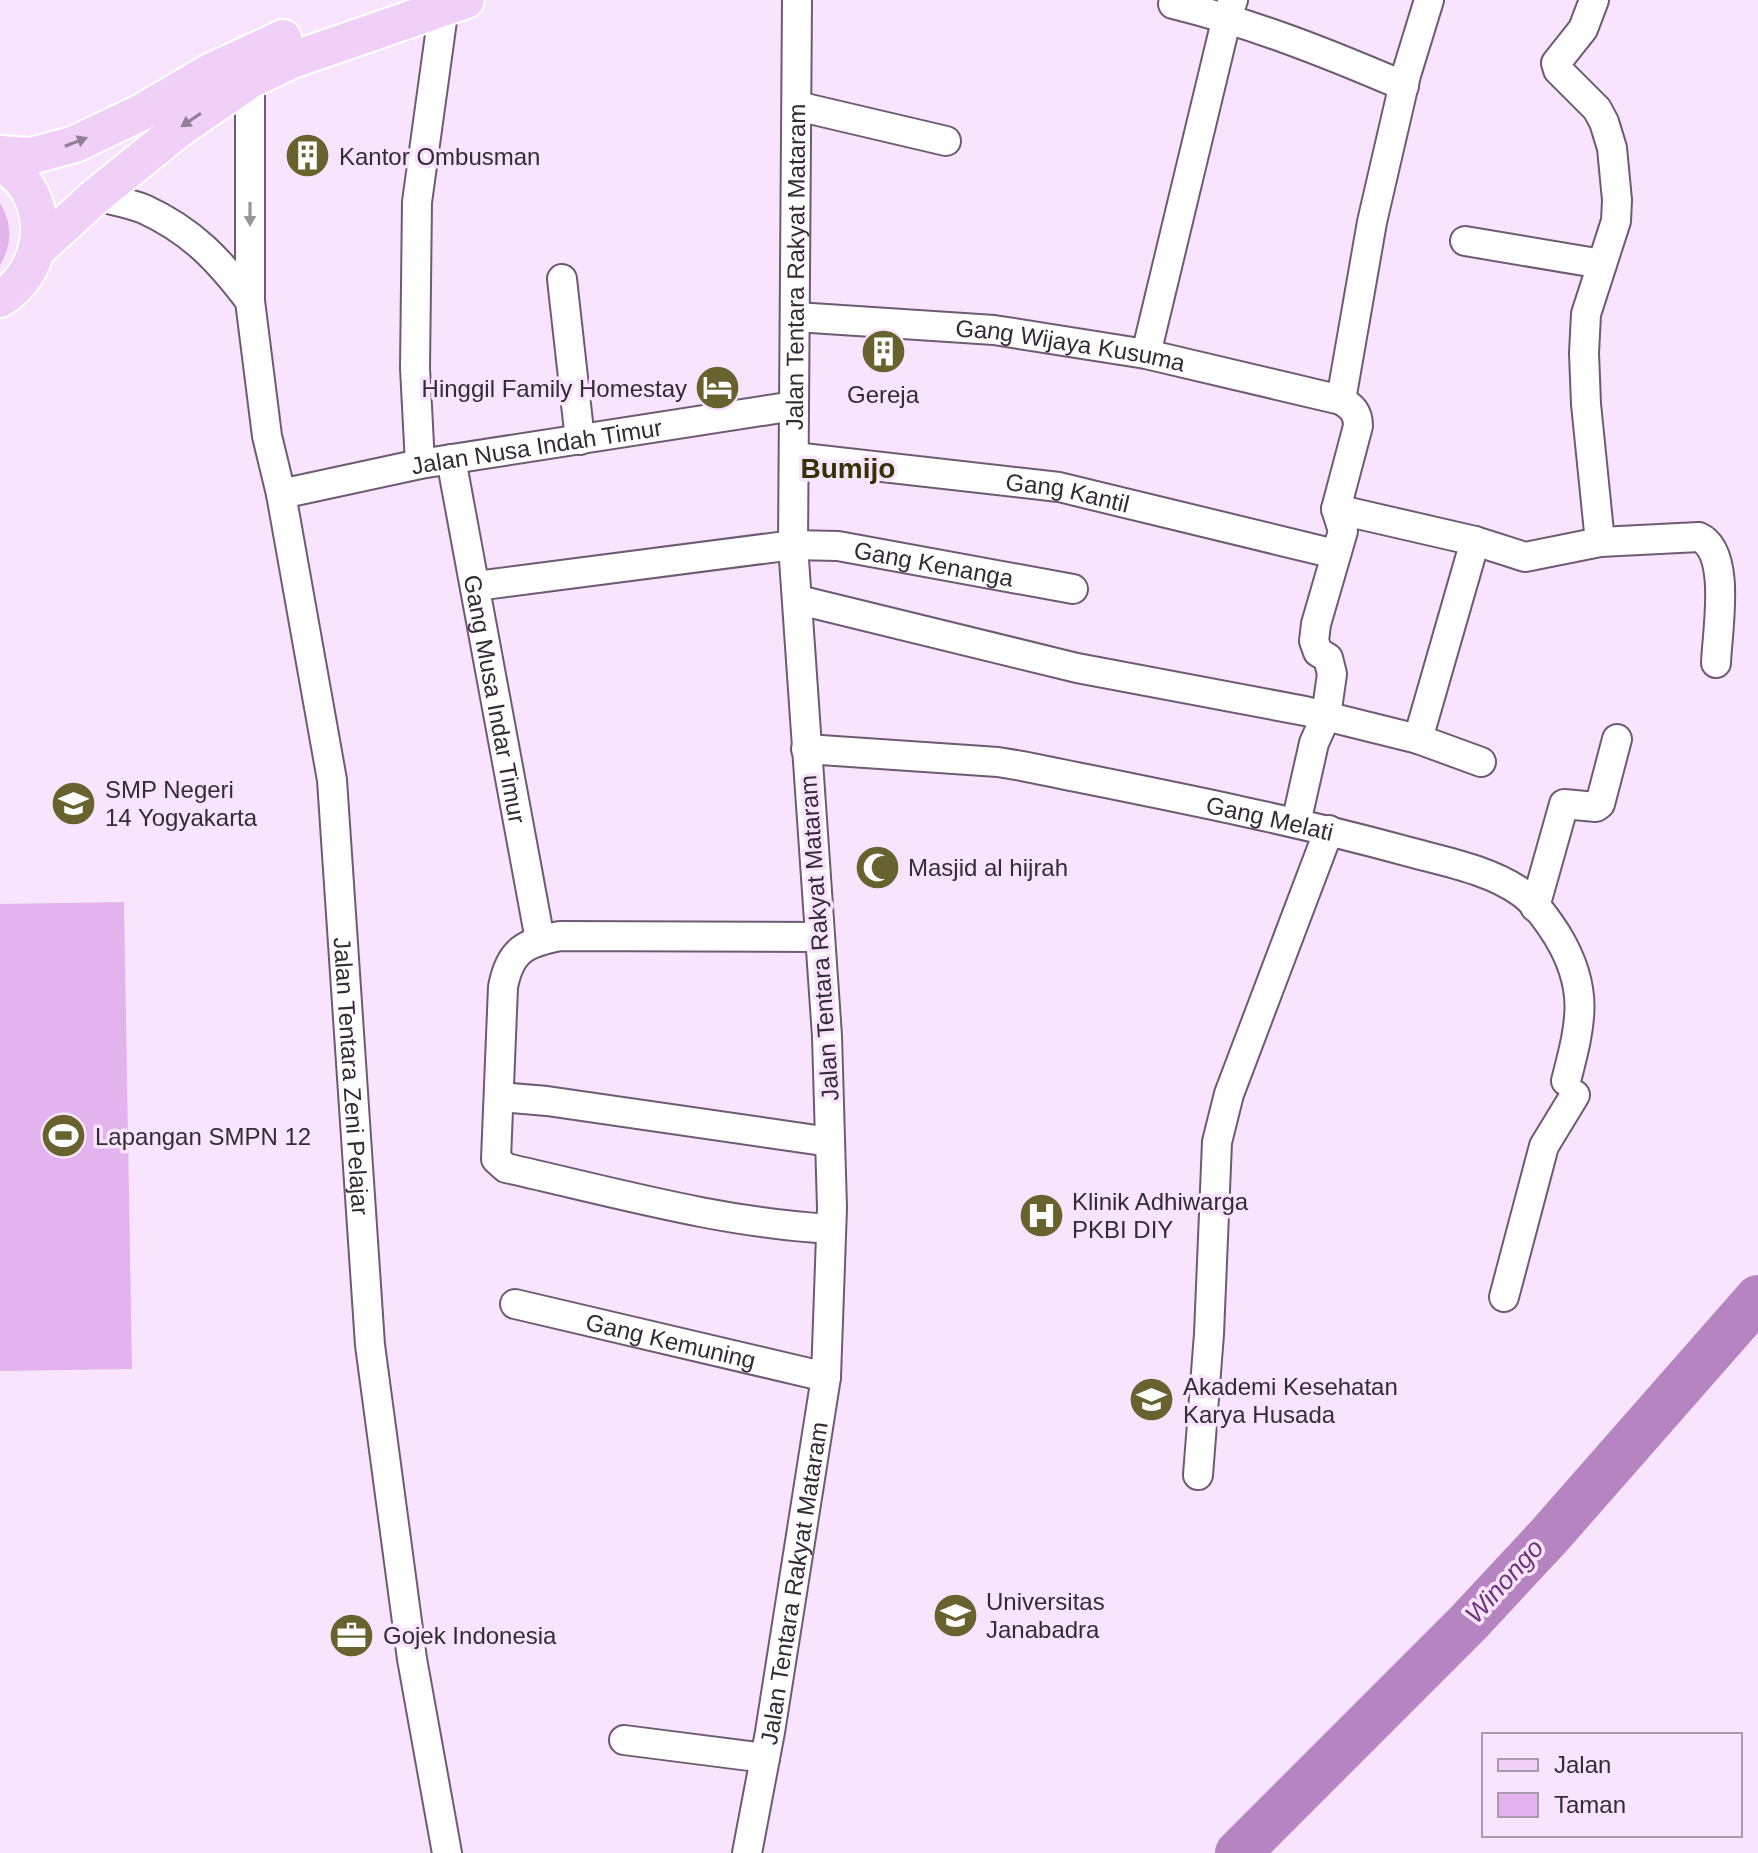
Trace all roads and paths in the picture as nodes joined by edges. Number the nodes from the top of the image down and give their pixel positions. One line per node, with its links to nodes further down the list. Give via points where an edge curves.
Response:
1 (392, 0): 12 (main road, one-way to 1, via 31,156 75,144 273,41)
2 (1429, 0): 9 (street)
3 (1594, 0): 17 (street, via 1583,29 1556,63 1597,109 1612,148 1617,213)
4 (455, 3): 8 (main road); 28 (street, via 417,202)
5 (1173, 4): 7 (street)
6 (796, 5): 10 (street, Jalan Tentara Rakyat Mataram)
7 (1230, 9): 9 (street); 22 (street)
8 (250, 80): 14 (main road, one-way to 14); 20 (street, Jalan Tentara Zeni Pelajar, one-way to 20)
9 (1404, 86): 23 (street, via 1372,222)
10 (797, 106): 11 (street); 21 (street, Jalan Tentara Rakyat Mataram)
11 (946, 141)
12 (0, 154)
13 (0, 162): 16 (main road, via 20,178 33,199)
14 (96, 196): 16 (main road); 20 (street, via 143,208 179,229 211,252)
15 (1465, 241): 17 (street)
16 (38, 249): 19 (main road, via 29,272)
17 (1602, 264): 32 (street, via 1586,314 1584,353)
18 (562, 279): 25 (street)
19 (0, 299)
20 (250, 301): 29 (street, Jalan Tentara Zeni Pelajar, via 267,436)
21 (796, 317): 22 (street, Gang Wijaya Kusuma, via 994,330); 24 (street, Jalan Tentara Rakyat Mataram)
22 (1146, 354): 23 (street, Gang Wijaya Kusuma)
23 (1341, 400): 30 (street, via 1358,415 1358,426)
24 (794, 406): 25 (street, Jalan Nusa Indah Timur); 26 (street, Jalan Tentara Rakyat Mataram)
25 (580, 440): 27 (street, Jalan Nusa Indah Timur)
26 (794, 457): 33 (street, Jalan Tentara Rakyat Mataram); 34 (street, Gang Kantil, via 1059,487)
27 (451, 459): 28 (street, Jalan Nusa Indah Timur); 35 (street, Gang Musa Indar Timur)
28 (420, 464): 29 (street, Jalan Nusa Indah Timur)
29 (281, 494): 58 (street, Jalan Tentara Zeni Pelajar, via 332,780 370,1345 412,1659)
30 (1336, 509): 31 (street); 34 (street, via 1343,531)
31 (1475, 541): 32 (street, via 1525,557); 40 (street)
32 (1600, 542): 38 (street, via 1688,536 1708,543 1720,578)
33 (793, 545): 35 (street, Gang Kenanga); 36 (street, Gang Kenanga, via 838,546); 37 (street, Jalan Tentara Rakyat Mataram)
34 (1335, 554): 39 (street, via 1314,641 1328,658 1332,674)
35 (476, 586): 48 (street, Gang Musa Indar Timur)
36 (1073, 589)
37 (799, 600): 39 (street, via 1077,668); 42 (street, Jalan Tentara Rakyat Mataram)
38 (1716, 663)
39 (1326, 716): 40 (street); 44 (street, via 1314,743)
40 (1418, 739): 43 (street)
41 (1617, 739): 46 (street, via 1600,804 1564,804)
42 (806, 749): 44 (street, Gang Melati, via 998,762); 47 (street, Jalan Tentara Rakyat Mataram)
43 (1481, 762)
44 (1296, 823): 45 (street, Gang Melati)
45 (1329, 830): 46 (street, Gang Melati, via 1495,878); 55 (street, via 1229,1094 1217,1142)
46 (1535, 907): 52 (street, Gang Melati, via 1565,948 1579,985 1580,1005 1570,1088 1544,1146)
47 (819, 937): 48 (street); 50 (street, Jalan Tentara Rakyat Mataram)
48 (540, 940): 49 (street, via 518,951 507,967)
49 (500, 1097): 50 (street); 51 (street, via 496,1159 506,1168 703,1213)
50 (830, 1142): 51 (street, Jalan Tentara Rakyat Mataram)
51 (831, 1229): 54 (street, Jalan Tentara Rakyat Mataram)
52 (1504, 1297)
53 (515, 1304): 54 (street, Gang Kemuning)
54 (826, 1377): 57 (street, Jalan Tentara Rakyat Mataram)
55 (1198, 1475)
56 (624, 1740): 57 (street)
57 (765, 1758): 59 (street, Jalan Tentara Rakyat Mataram)
58 (447, 1853)
59 (747, 1853)

